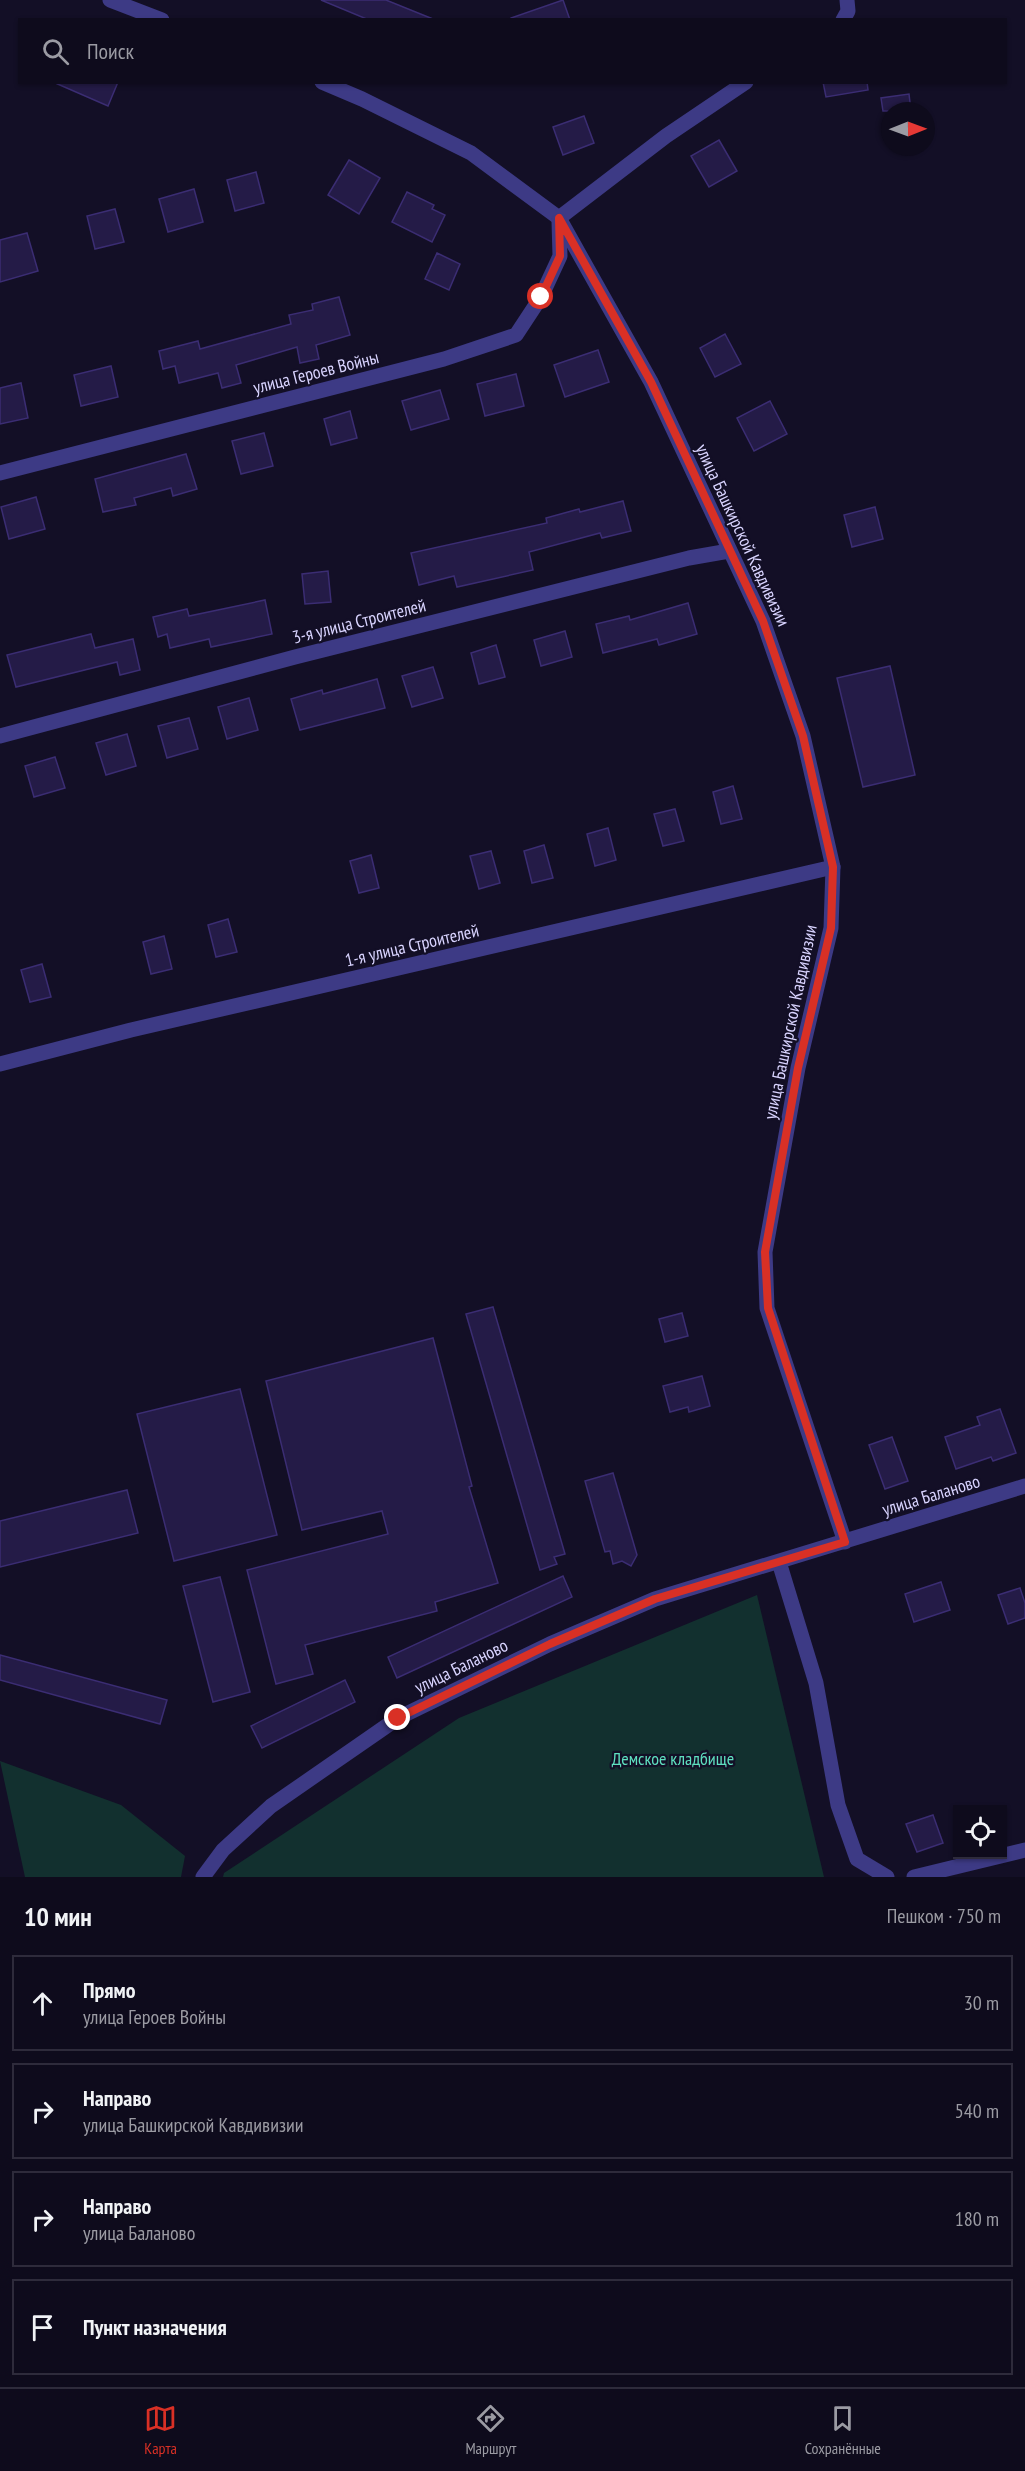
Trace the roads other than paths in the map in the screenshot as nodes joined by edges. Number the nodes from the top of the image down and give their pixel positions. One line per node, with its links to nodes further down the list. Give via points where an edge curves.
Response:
1 (110, 0): 3 (street)
2 (847, 0): 4 (street)
3 (157, 18)
4 (844, 18)
5 (326, 84): 7 (street, улица Башкирской Кавдивизии, via 471,153)
6 (743, 84): 7 (street, via 666,136)
7 (559, 218): 8 (street, улица Героев Войны, via 560,256 541,297 516,335 444,359); 9 (street, улица Башкирской Кавдивизии, via 651,382)
8 (0, 473)
9 (729, 551): 10 (street, 3-я улица Строителей, via 318,651); 11 (street, улица Башкирской Кавдивизии, via 763,621 803,736)
10 (0, 736)
11 (833, 867): 12 (street, 1-я улица Строителей, via 130,1030); 14 (street, улица Башкирской Кавдивизии, via 831,928 798,1068 765,1252 768,1308)
12 (0, 1064)
13 (1025, 1486): 14 (street, улица Баланово)
14 (845, 1542): 15 (street, улица Баланово)
15 (779, 1562): 18 (street, улица Баланово, via 655,1599 550,1644 398,1718 272,1806 223,1851); 19 (street, via 816,1683 838,1805 857,1859)
16 (1025, 1851): 17 (street)
17 (935, 1874): 20 (street)
18 (203, 1877)
19 (887, 1877)
20 (914, 1877)

